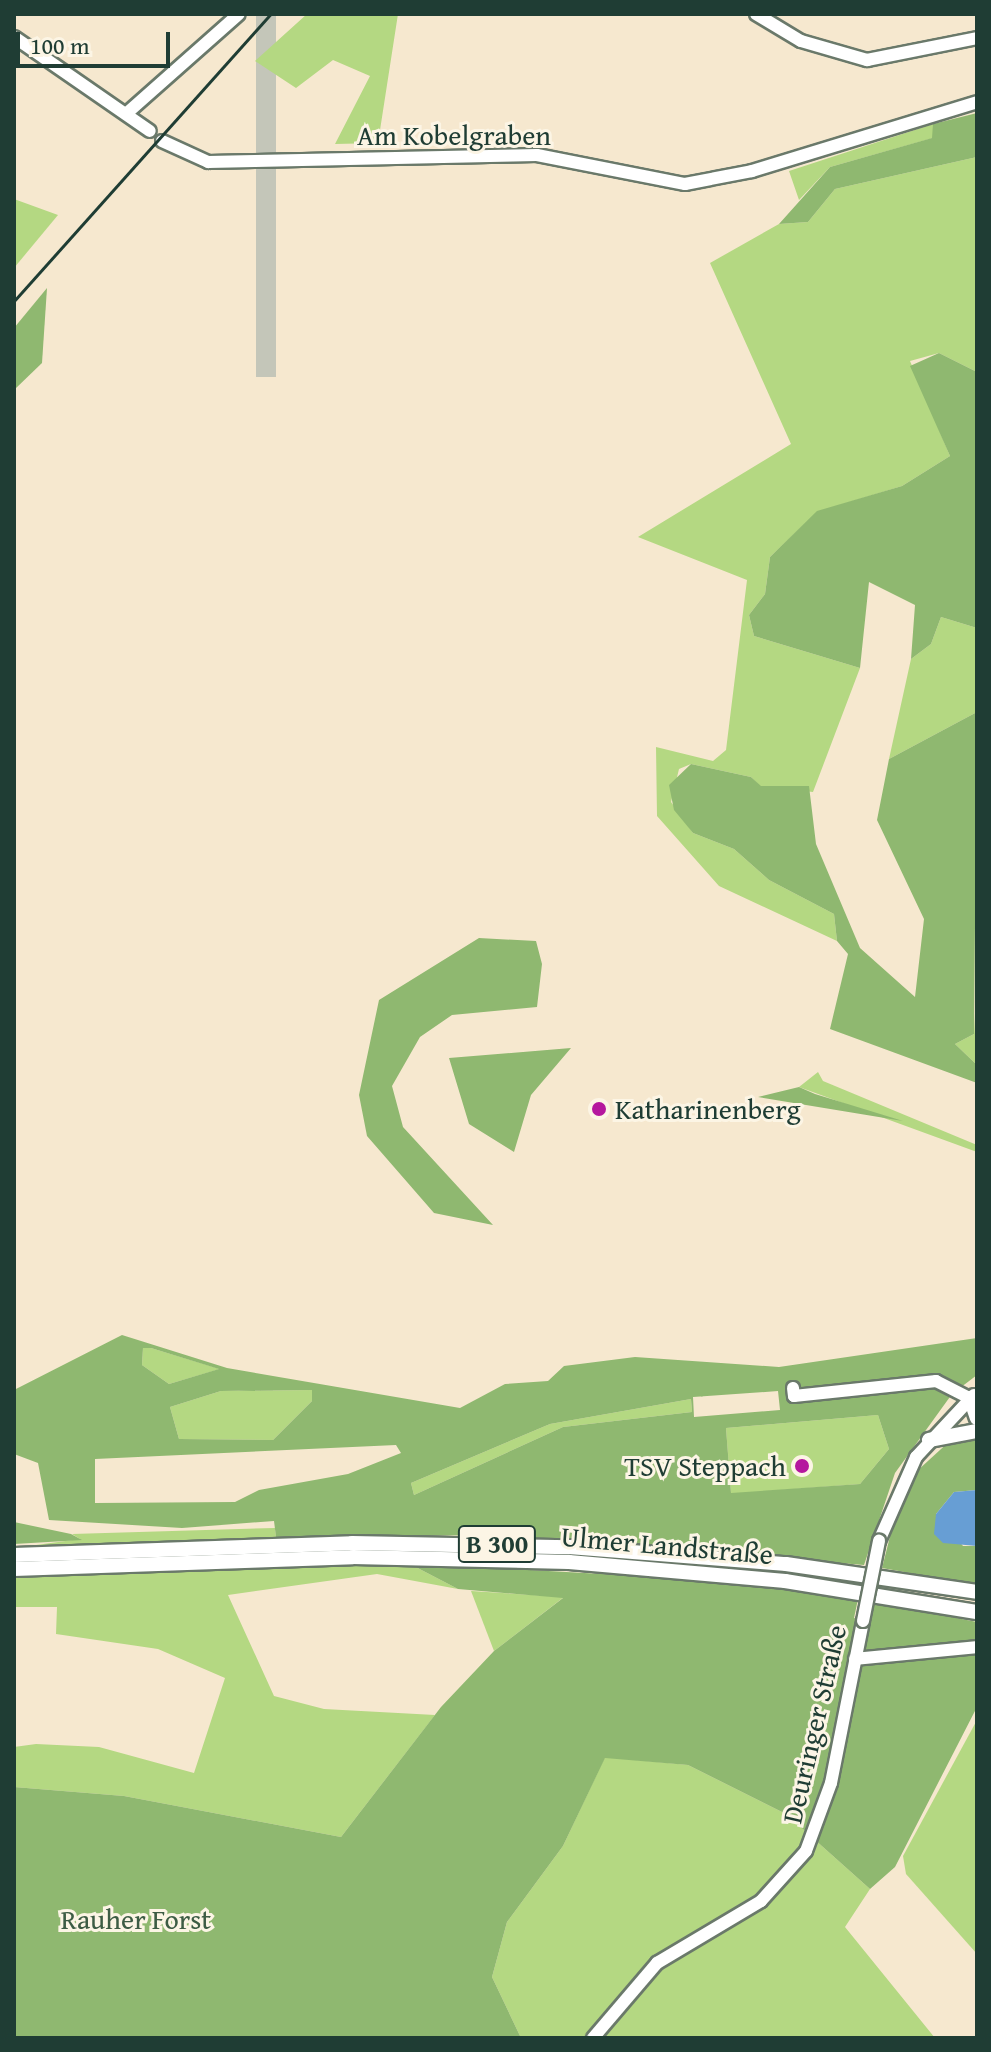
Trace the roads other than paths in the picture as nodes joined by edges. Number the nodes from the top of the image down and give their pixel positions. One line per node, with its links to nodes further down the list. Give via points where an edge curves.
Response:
1 (239, 14): 6 (street)
2 (756, 14): 4 (street, via 801,41 867,60)
3 (14, 37): 6 (street)
4 (977, 38)
5 (977, 102): 8 (street, Am Kobelgraben, via 752,171 685,184 537,155 208,162)
6 (127, 113): 7 (street)
7 (150, 131)
8 (162, 141)
9 (793, 1388): 10 (street, via 794,1396 936,1381)
10 (972, 1396): 11 (main road); 13 (street, Deuringer Straße)
11 (977, 1418)
12 (977, 1431): 13 (main road)
13 (929, 1440): 19 (street, Deuringer Straße, bridge, via 898,1488 879,1541)
14 (14, 1555): 16 (main road, Ulmer Landstraße / B 300, via 352,1543 556,1546 786,1564)
15 (14, 1569): 17 (main road, Ulmer Landstraße / B 300, via 338,1557 569,1562 785,1581)
16 (977, 1592)
17 (977, 1612)
18 (977, 1647): 19 (street)
19 (855, 1659): 20 (street, Deuringer Straße, via 831,1783 806,1851 761,1901 657,1963)
20 (593, 2038)

